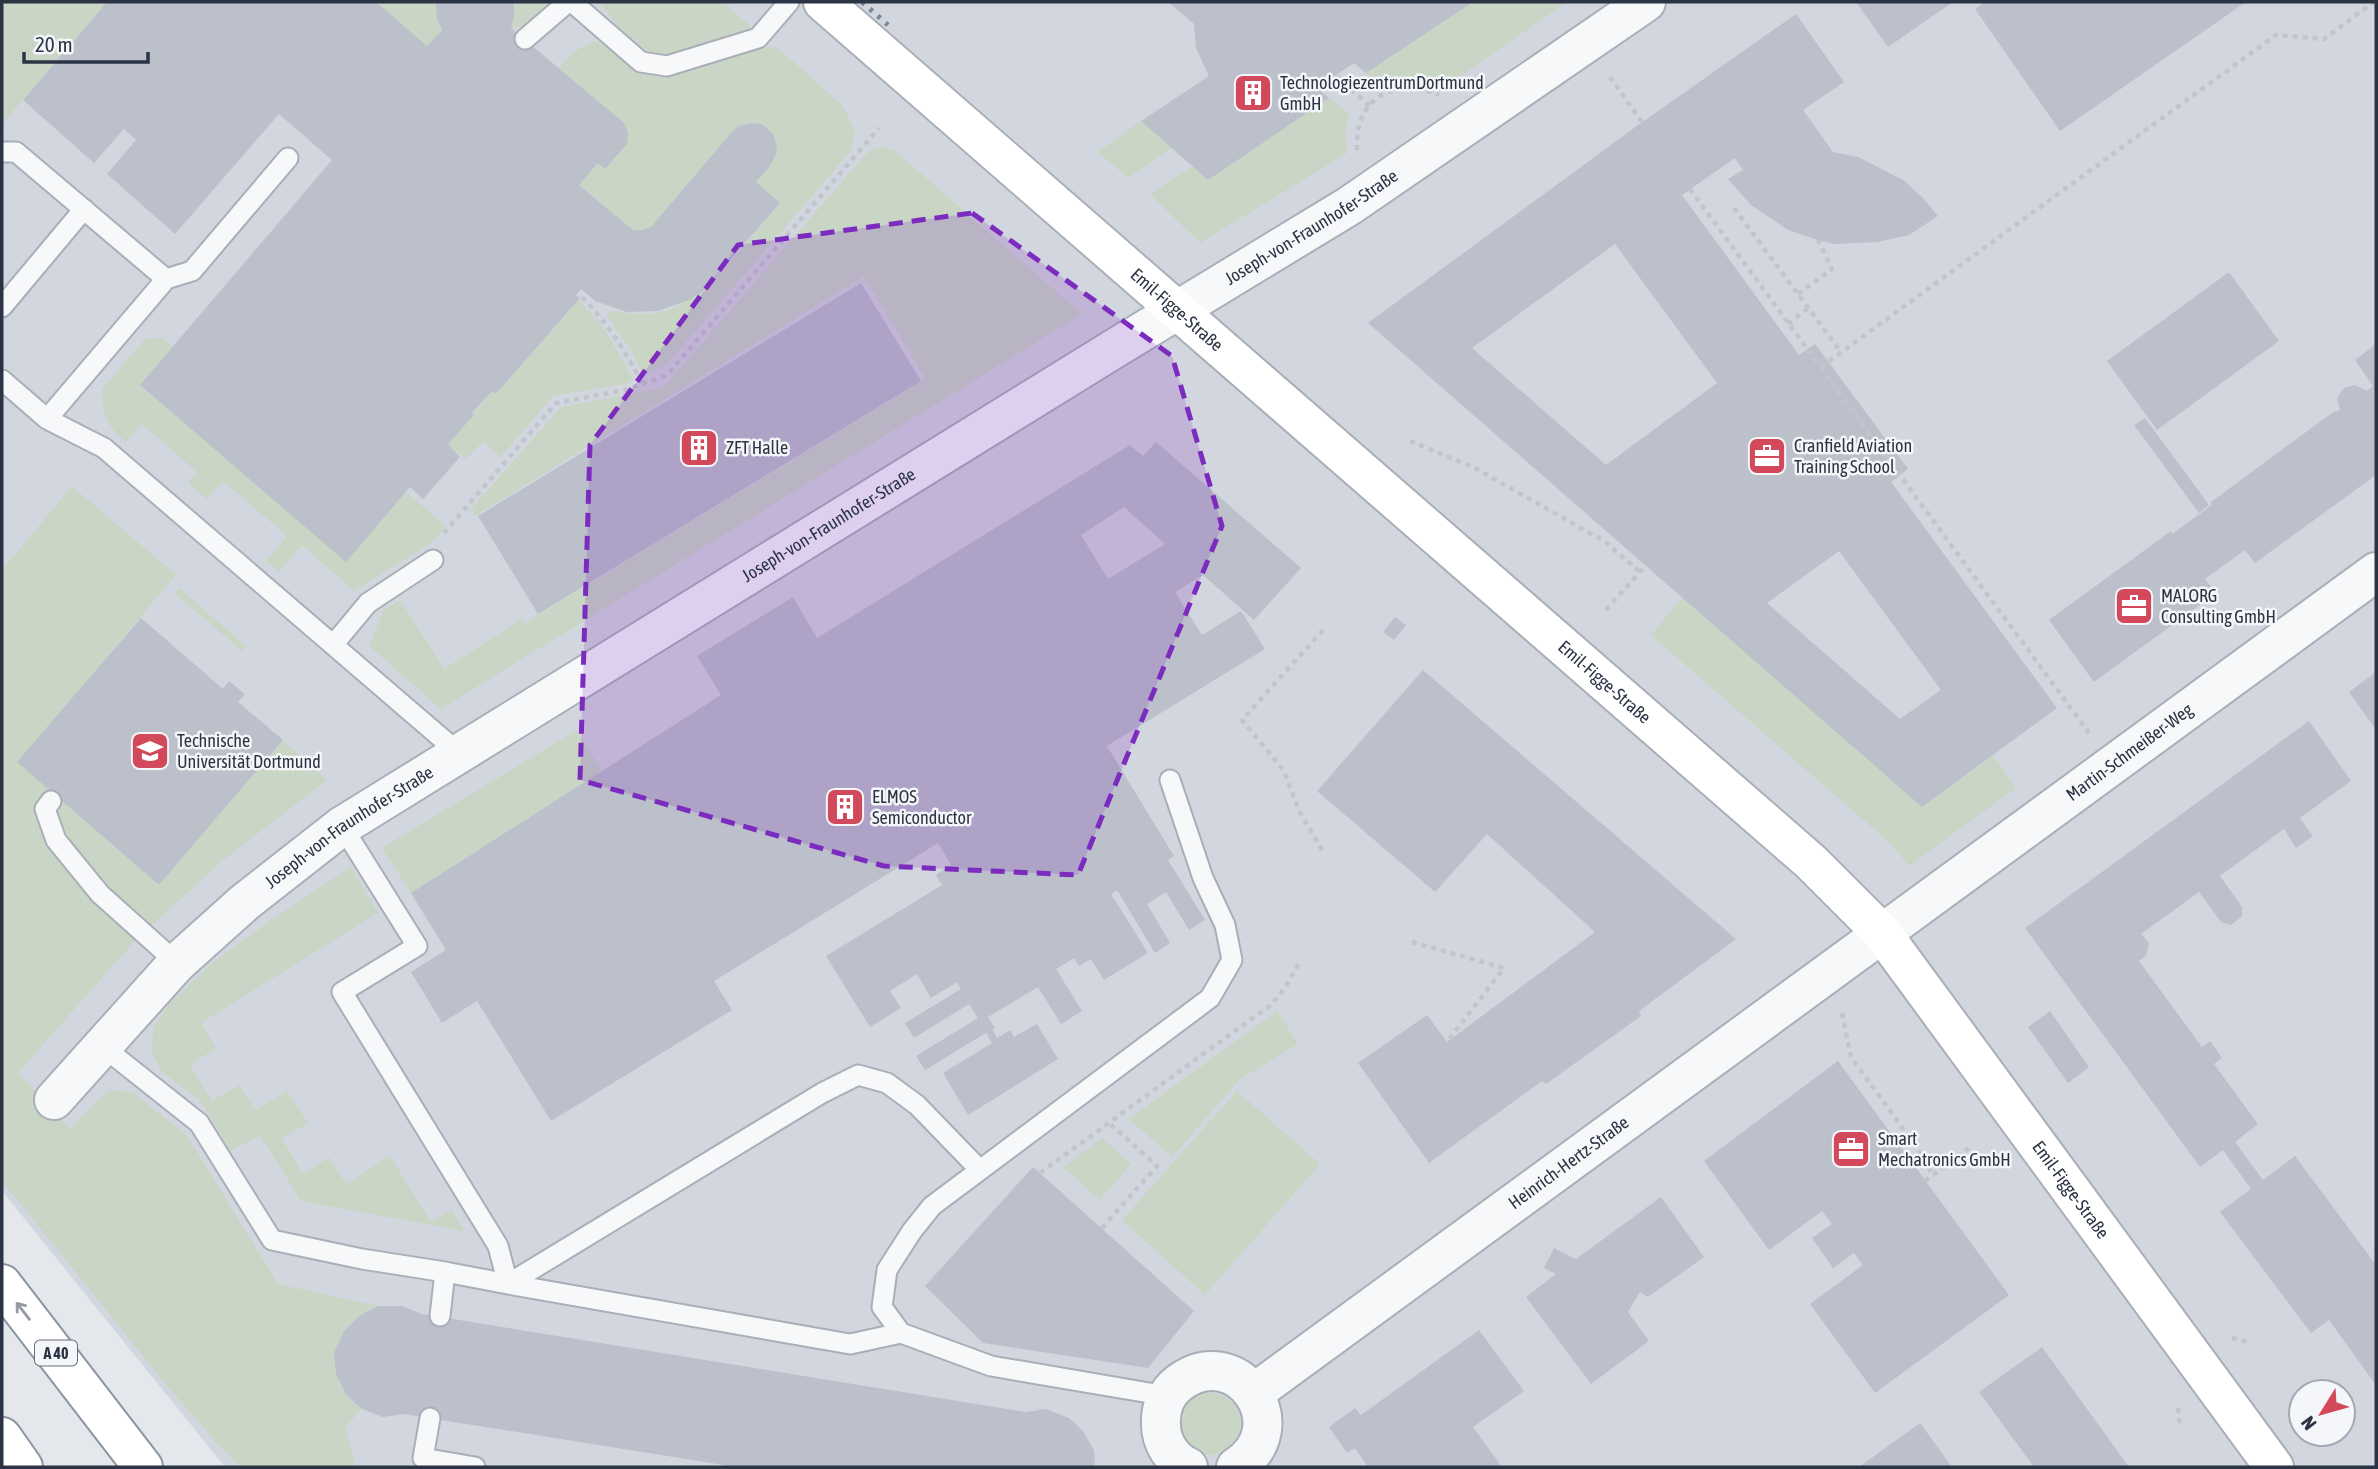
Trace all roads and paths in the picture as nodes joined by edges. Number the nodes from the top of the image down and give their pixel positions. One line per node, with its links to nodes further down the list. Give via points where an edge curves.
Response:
1 (570, 2): 2 (lane, via 641,62 667,66 758,38); 6 (lane)
2 (789, 2)
3 (823, 2): 25 (main road, Emil-Figge-Straße)
4 (1646, 2): 25 (street, Joseph-von-Fraunhofer-Straße, via 1349,206)
5 (2374, 2): 27 (path, via 2324,38 2276,35)
6 (525, 39)
7 (1609, 75): 11 (path)
8 (1336, 76): 10 (path)
9 (1443, 97): 10 (path, via 1421,88 1395,90 1374,98)
10 (1370, 106): 14 (path, via 1356,135)
11 (1642, 122)
12 (879, 128): 30 (path, via 667,375)
13 (2, 152): 18 (lane, via 16,152)
14 (1357, 155)
15 (288, 158): 20 (lane, via 192,271)
16 (1690, 189): 26 (path)
17 (1734, 208): 21 (path)
18 (84, 209): 20 (lane); 23 (lane)
19 (1818, 240): 21 (path, via 1832,269)
20 (166, 279): 31 (lane)
21 (1798, 295): 24 (path)
22 (583, 297): 30 (path, via 604,320)
23 (2, 307)
24 (1808, 308): 26 (path); 27 (path)
25 (1178, 310): 40 (street, Joseph-von-Fraunhofer-Straße); 46 (main road, Emil-Figge-Straße, via 1811,862)
26 (1787, 324): 28 (path)
27 (1841, 352): 28 (path)
28 (1821, 367): 41 (path)
29 (2, 380): 31 (lane)
30 (642, 384): 33 (path, via 556,403 439,538)
31 (47, 419): 39 (lane, via 104,448)
32 (1410, 442): 35 (path, via 1475,468 1557,514 1604,541)
33 (433, 559): 39 (lane, via 368,603)
34 (1646, 565): 35 (path)
35 (1639, 571): 37 (path)
36 (2376, 572): 41 (street, Martin-Schmeißer-Weg)
37 (1606, 610)
38 (1324, 629): 45 (path, via 1242,720 1284,771 1297,809)
39 (333, 645): 40 (lane)
40 (460, 754): 44 (street, Joseph-von-Fraunhofer-Straße)
41 (2112, 765): 46 (street, Martin-Schmeißer-Weg)
42 (1170, 780): 53 (lane, via 1203,878 1225,925 1233,960 1210,998)
43 (51, 801): 49 (lane, via 45,809 56,840 100,894)
44 (342, 826): 49 (street, Joseph-von-Fraunhofer-Straße); 64 (lane, via 417,946 342,992 498,1246)
45 (1322, 850)
46 (1882, 933): 50 (street, Heinrich-Hertz-Straße); 78 (main road, Emil-Figge-Straße)
47 (1412, 942): 51 (path, via 1504,968)
48 (1301, 960): 55 (path, via 1272,1004)
49 (177, 963): 52 (street, Joseph-von-Fraunhofer-Straße)
50 (1834, 968): 59 (path, via 1851,1057); 67 (street, Heinrich-Hertz-Straße)
51 (1447, 1042)
52 (102, 1046): 54 (street, Joseph-von-Fraunhofer-Straße); 62 (lane, via 199,1123 272,1240)
53 (1078, 1097): 55 (path); 57 (lane)
54 (54, 1100)
55 (1108, 1122): 58 (path); 61 (path, via 1157,1166)
56 (1972, 1146): 59 (path)
57 (979, 1170): 64 (lane, via 917,1105 887,1083 858,1076 822,1093); 66 (lane, via 932,1206 887,1270 882,1307)
58 (1040, 1173)
59 (1933, 1175): 60 (path)
60 (1925, 1181)
61 (1102, 1228)
62 (445, 1272): 64 (lane); 65 (lane)
63 (2, 1284): 70 (main road, A 40, one-way to 63)
64 (508, 1284): 66 (lane, via 850,1344)
65 (440, 1316)
66 (901, 1333): 68 (lane, via 991,1366)
67 (1254, 1393): 68 (street, via 1240,1379 1206,1370 1189,1375); 72 (street, via 1262,1410)
68 (1167, 1396): 77 (street, via 1160,1413 1161,1431 1167,1449)
69 (430, 1418): 76 (lane, via 424,1458)
70 (111, 1422): 74 (main road, A 40); 75 (main road)
71 (2, 1437): 73 (main road)
72 (1258, 1459)
73 (23, 1467)
74 (143, 1467)
75 (163, 1467)
76 (475, 1467)
77 (1188, 1467)
78 (2274, 1467)

